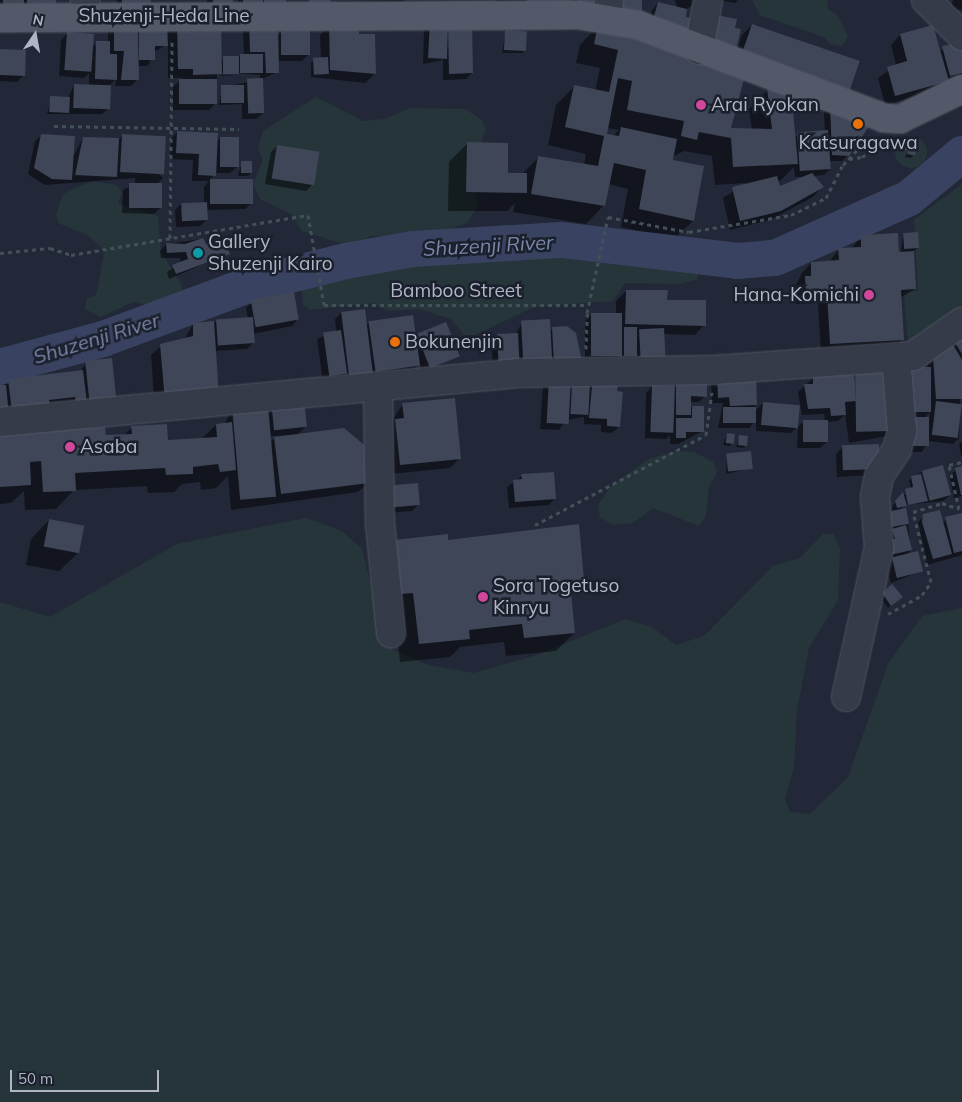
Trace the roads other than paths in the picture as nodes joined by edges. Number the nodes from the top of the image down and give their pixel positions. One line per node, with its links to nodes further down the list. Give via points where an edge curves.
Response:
1 (708, 0): 10 (street)
2 (926, 0): 9 (street)
3 (415, 7): 5 (main road, Shuzenji-Heda Line); 6 (main road, Shuzenji-Heda Line)
4 (85, 8): 5 (main road, Shuzenji-Heda Line, via 173,16); 8 (main road, Shuzenji-Heda Line)
5 (238, 8)
6 (495, 8): 7 (main road, Shuzenji-Heda Line)
7 (609, 9): 10 (main road, Shuzenji-Heda Line)
8 (0, 18)
9 (962, 36)
10 (699, 50): 11 (main road, Shuzenji-Heda Line, via 889,127)
11 (962, 89)
12 (962, 322): 13 (street, via 913,356)
13 (896, 357): 14 (street, via 714,370 587,371); 17 (street, via 902,431 897,449 879,476 875,497 879,548 864,631)
14 (378, 386): 15 (street); 16 (street, via 380,523)
15 (0, 422)
16 (391, 632)
17 (846, 698)

